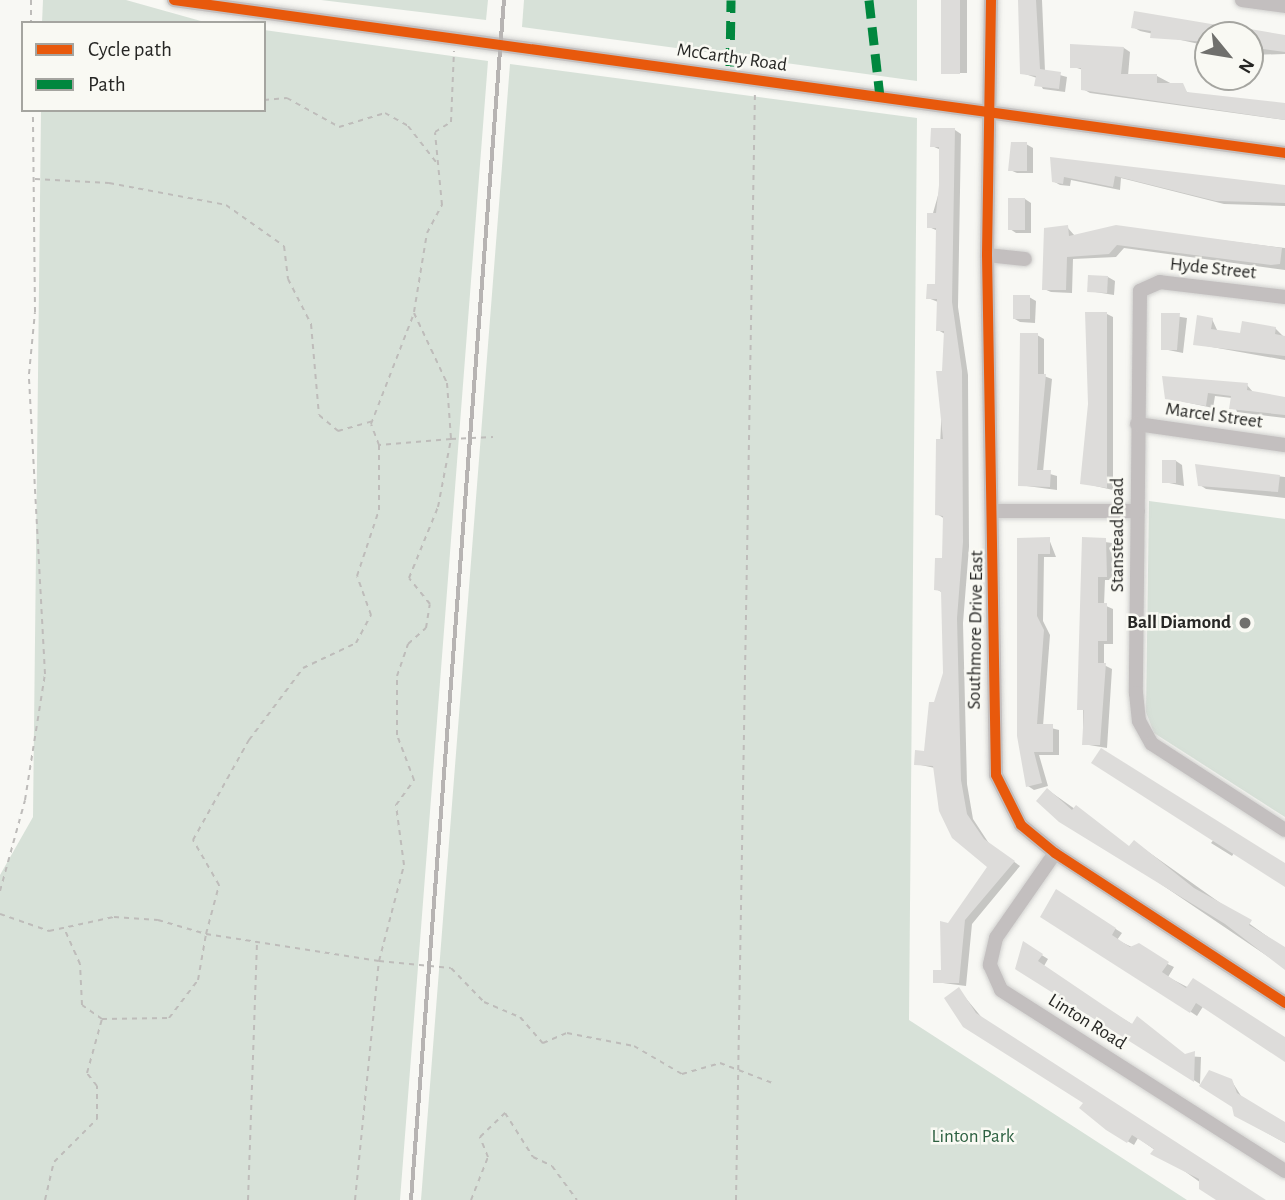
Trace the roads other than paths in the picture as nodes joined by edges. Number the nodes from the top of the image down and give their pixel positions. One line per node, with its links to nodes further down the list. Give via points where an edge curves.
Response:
1 (174, 0): 5 (street, McCarthy Road)
2 (991, 0): 5 (street, Southmore Drive East)
3 (1242, 0): 4 (street)
4 (1285, 6)
5 (989, 110): 6 (street, McCarthy Road); 7 (street, Southmore Drive East)
6 (1285, 153)
7 (987, 255): 8 (street); 13 (street, Southmore Drive East)
8 (1025, 259)
9 (1140, 291): 10 (street, Hyde Street, via 1160,282); 11 (street, Stanstead Road)
10 (1285, 297)
11 (1137, 424): 12 (street, Marcel Street); 14 (street, Stanstead Road)
12 (1285, 445)
13 (994, 511): 14 (street); 16 (street, Southmore Drive East, via 996,775 1021,825)
14 (1138, 511): 15 (street, Stanstead Road, via 1139,722 1152,744)
15 (1285, 830)
16 (1055, 853): 17 (street, Southmore Drive East); 18 (street, Linton Road, via 996,937 990,965 1001,990)
17 (1285, 1003)
18 (1285, 1171)

